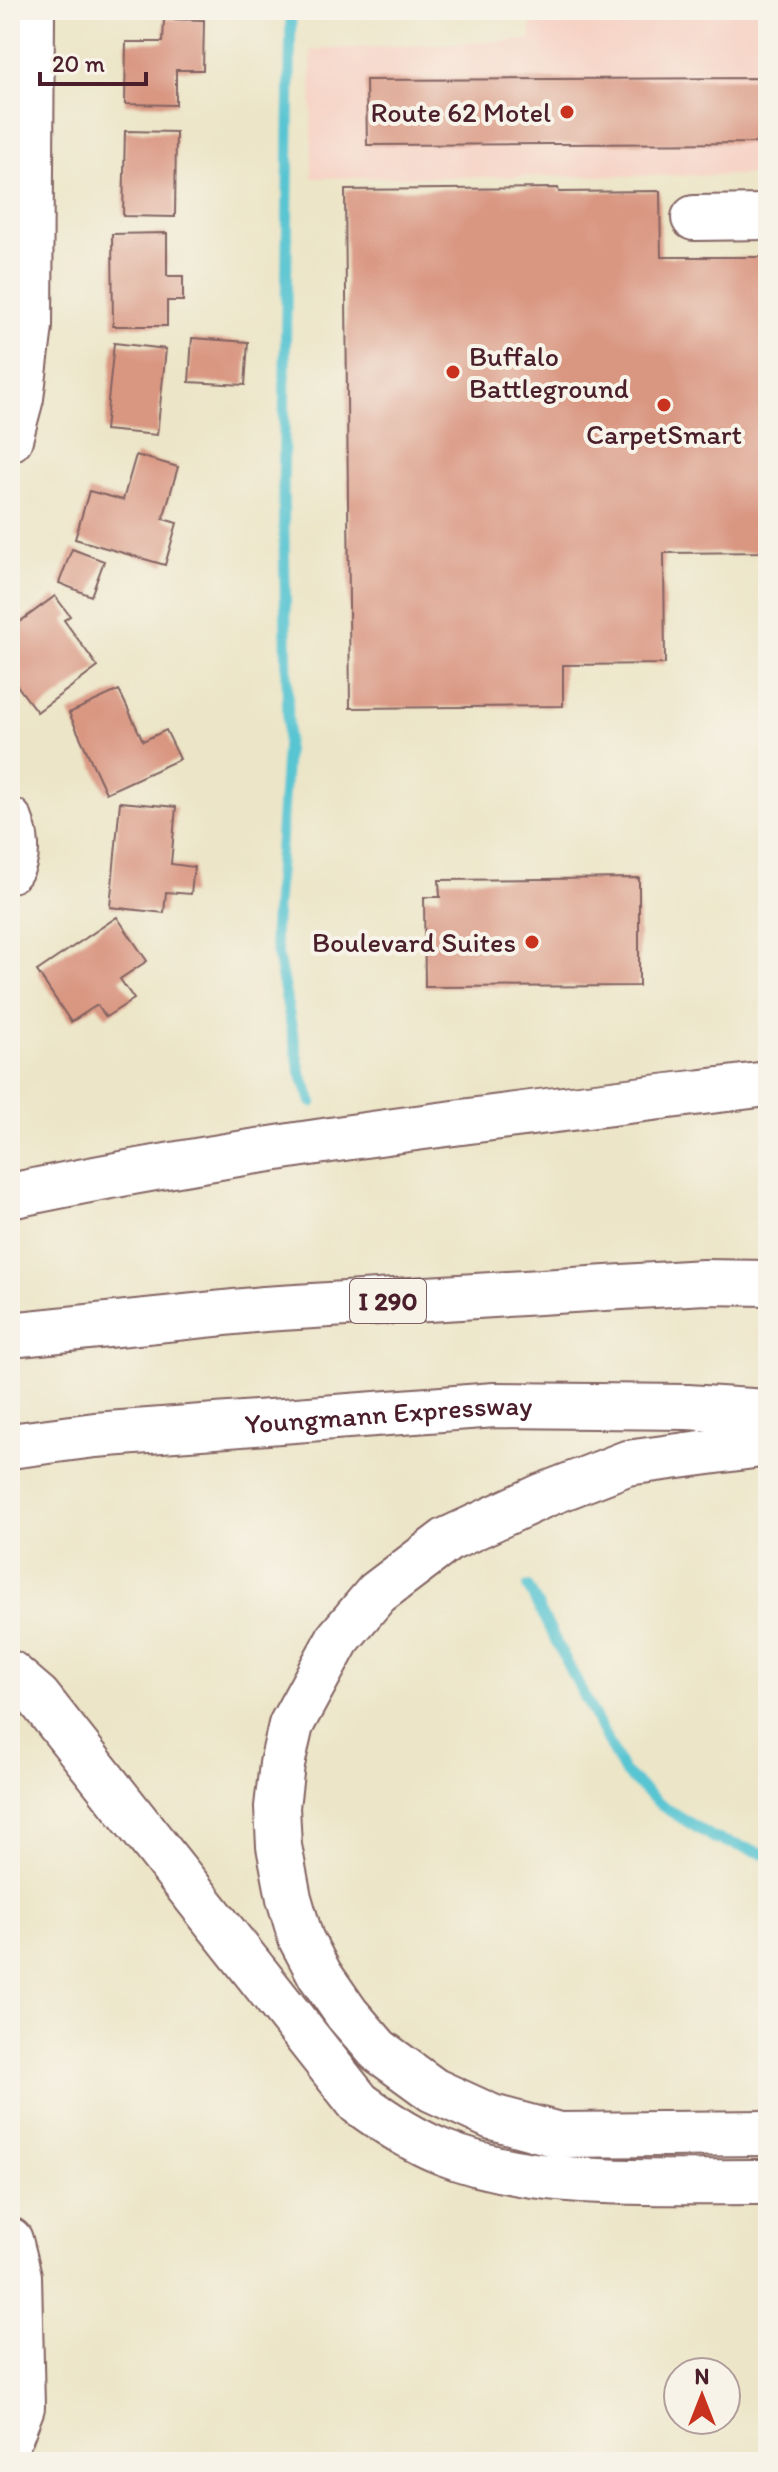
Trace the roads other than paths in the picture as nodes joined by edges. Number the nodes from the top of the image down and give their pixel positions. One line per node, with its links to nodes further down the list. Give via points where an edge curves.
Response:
1 (32, 10): 4 (main road, via 30,326)
2 (768, 217): 3 (main road)
3 (694, 218)
4 (10, 439)
5 (10, 820): 6 (main road, via 16,840)
6 (10, 870)
7 (768, 1084): 8 (main road, via 383,1131)
8 (10, 1196)
9 (768, 1283): 10 (main road, I 290, via 704,1282 264,1309)
10 (10, 1335)
11 (768, 1412): 13 (main road, Youngmann Expressway, via 495,1405)
12 (768, 1444): 15 (main road, via 627,1463 447,1540 377,1593 338,1639 291,1725 277,1807 289,1898 301,1939 320,1975 378,2050 433,2090 492,2117 559,2135)
13 (10, 1446)
14 (10, 1673): 16 (main road, via 38,1697 359,2103 399,2131 443,2153 503,2171 560,2179)
15 (768, 2133)
16 (768, 2182)
17 (10, 2240): 18 (main road, via 19,2276 22,2407)
18 (10, 2438)

